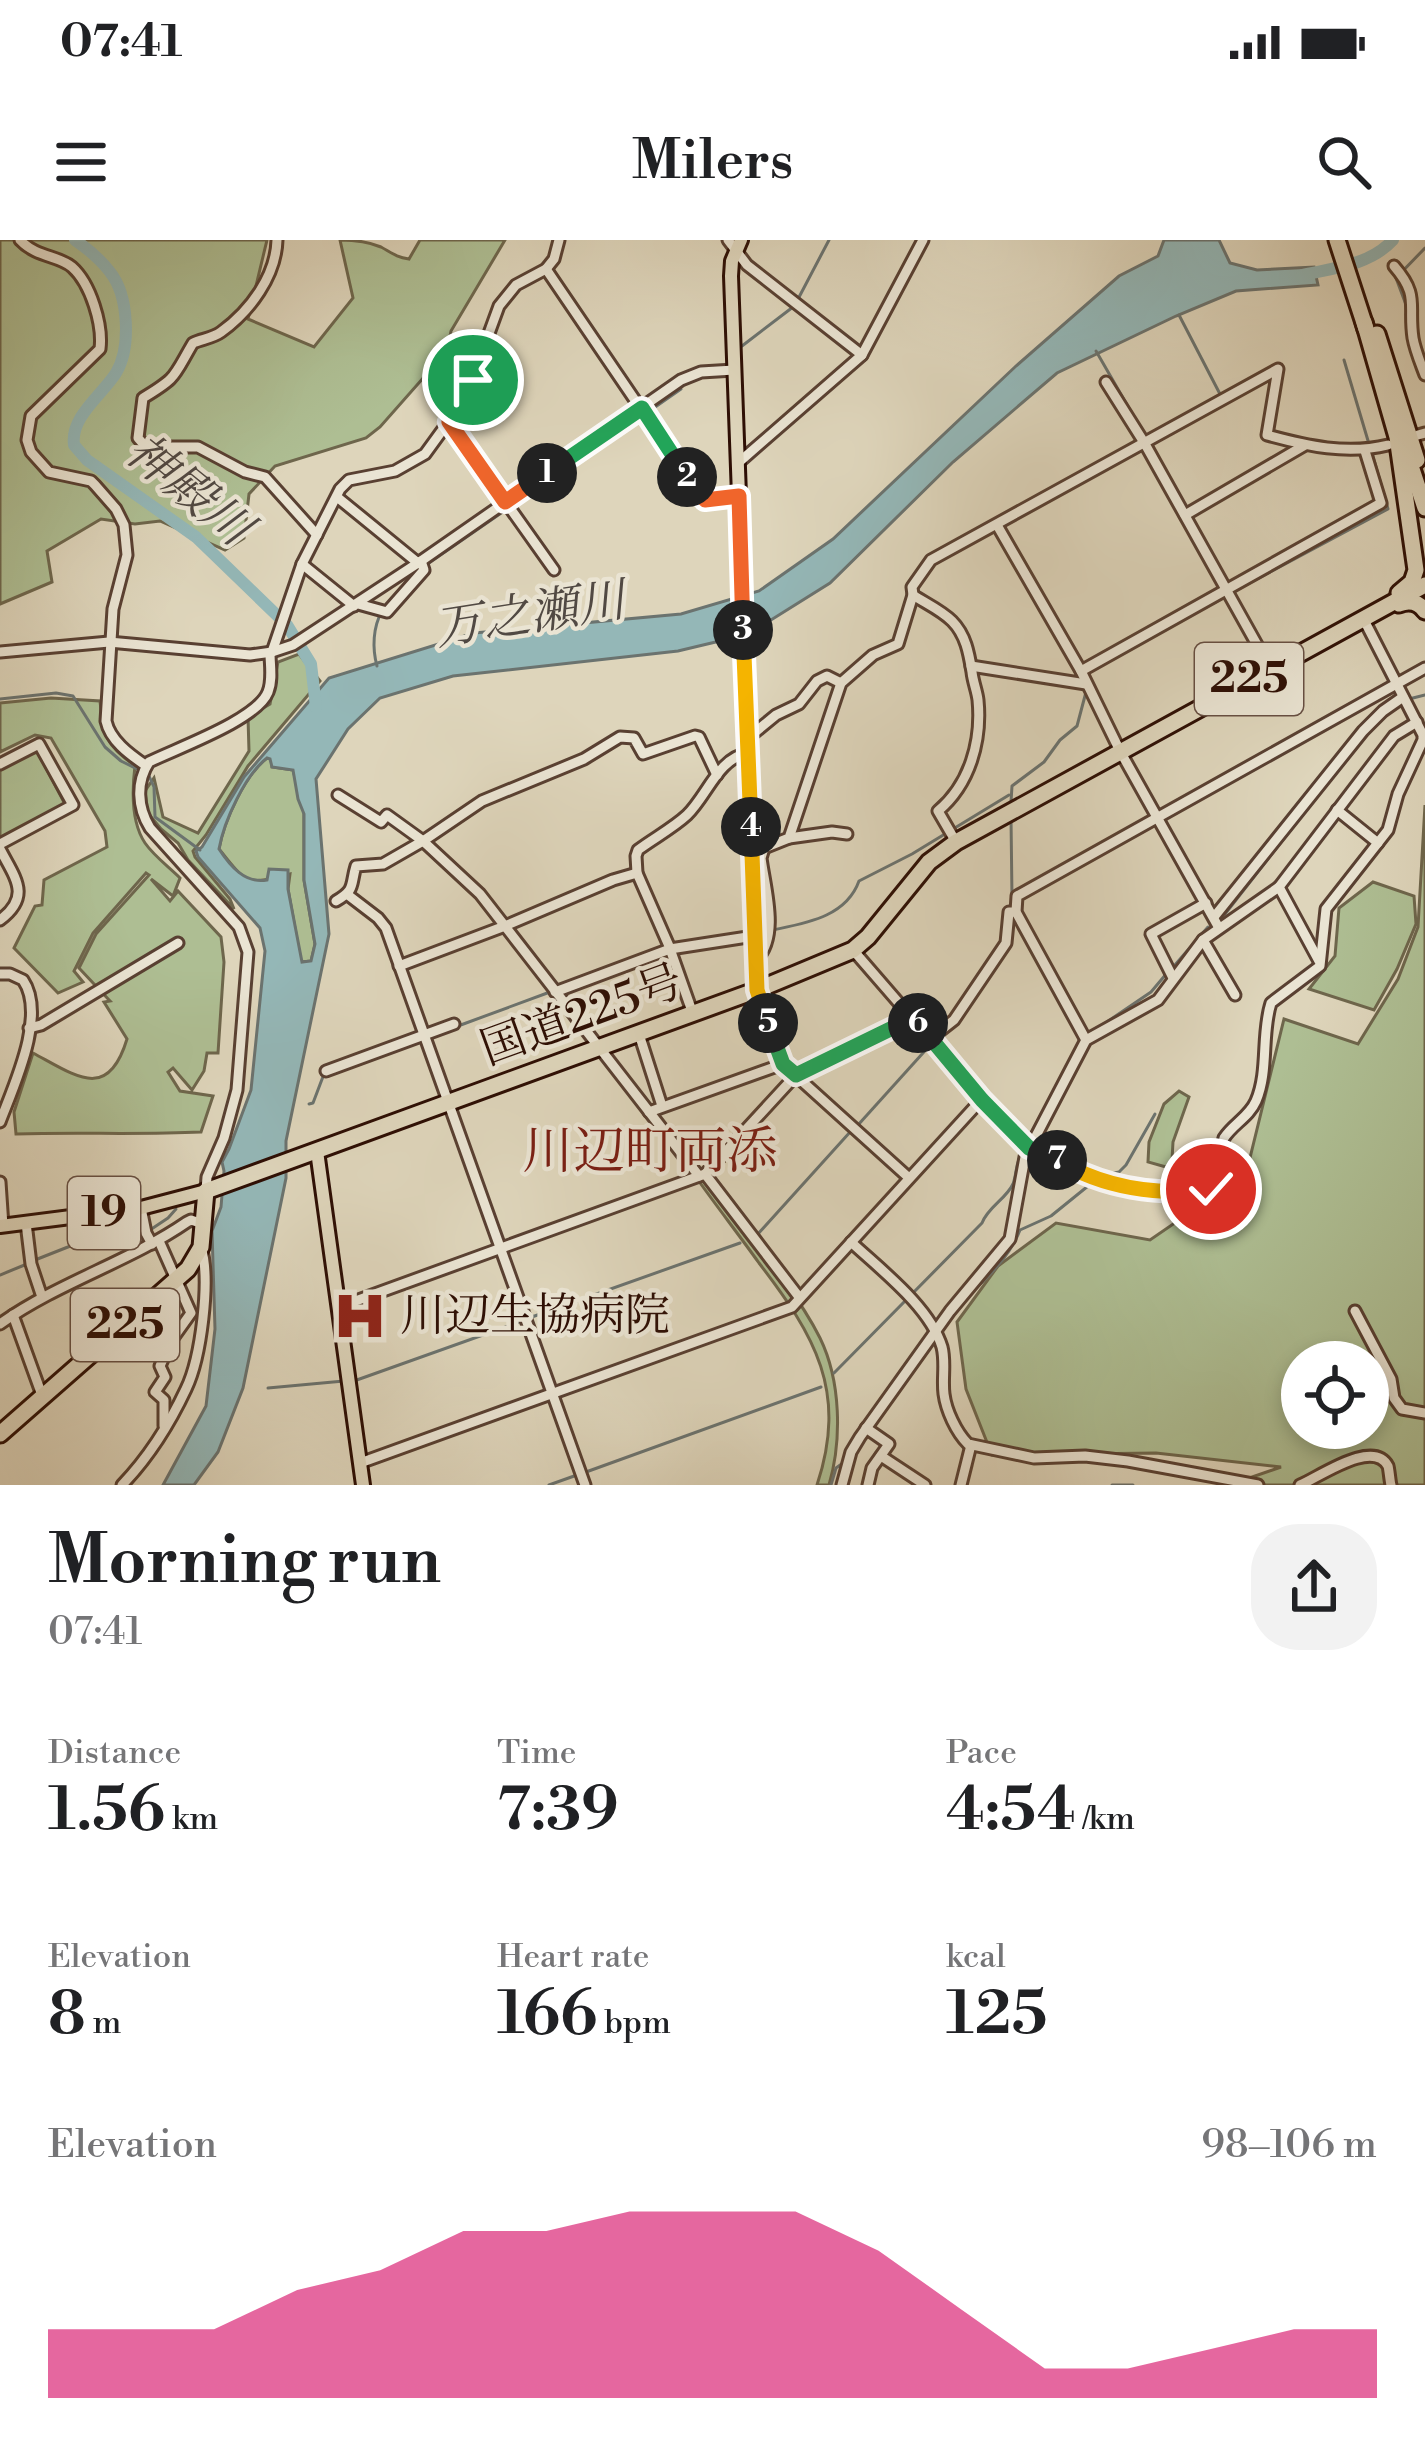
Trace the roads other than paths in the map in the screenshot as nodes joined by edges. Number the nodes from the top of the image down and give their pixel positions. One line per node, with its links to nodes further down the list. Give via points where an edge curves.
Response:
1 (20, 240): 42 (street, via 71,266 97,315 100,349 31,416 27,440 49,472 91,481 123,519 127,556)
2 (277, 240): 31 (street, via 259,292 223,331 189,346 176,376 143,398 138,438 146,447 204,449 265,477)
3 (559, 240): 8 (street)
4 (923, 240): 11 (street)
5 (1343, 242): 10 (highway)
6 (735, 244): 11 (street, via 747,265); 12 (main road)
7 (1394, 266): 9 (street)
8 (546, 269): 15 (street); 16 (street, via 499,306)
9 (1419, 309): 13 (street, via 1413,339)
10 (1369, 323): 21 (highway); 23 (highway); 27 (highway); 29 (highway)
11 (862, 355): 22 (street)
12 (734, 370): 15 (street, via 694,375); 22 (main road)
13 (1425, 375)
14 (1106, 382): 17 (street)
15 (644, 412): 24 (street, via 705,500); 26 (street)
16 (449, 422): 25 (street, via 425,454 395,471 349,480); 26 (street)
17 (1145, 444): 18 (street, via 1278,369 1267,435); 28 (street); 30 (street)
18 (1305, 445): 20 (street); 28 (street)
19 (1388, 445): 20 (street)
20 (1365, 451): 37 (street, via 1381,503)
21 (1425, 455)
22 (738, 463): 24 (main road)
23 (1425, 486)
24 (739, 496): 54 (main road)
25 (337, 497): 31 (street); 34 (street)
26 (508, 506): 34 (street); 35 (street)
27 (1425, 508)
28 (1187, 514): 37 (street)
29 (1407, 517): 32 (highway); 41 (highway, via 1415,575)
30 (997, 525): 38 (street, via 931,560); 48 (street)
31 (317, 535): 33 (street)
32 (1425, 560)
33 (302, 564): 39 (street); 44 (street)
34 (422, 564): 39 (street); 39 (street, via 387,612)
35 (554, 570)
36 (1425, 585): 41 (highway, 国道225号 / 225)
37 (1226, 592): 46 (street); 48 (street)
38 (913, 595): 45 (street, via 951,620); 49 (street, via 898,644)
39 (356, 605): 44 (street)
40 (1425, 611): 41 (highway, via 1405,602)
41 (1369, 617): 46 (highway, 国道225号 / 225); 50 (street)
42 (109, 642): 43 (street); 44 (street); 57 (street, via 108,732)
43 (0, 652)
44 (271, 652): 57 (street, via 263,700)
45 (971, 667): 51 (street); 63 (street, via 978,706 970,766 938,811)
46 (1270, 668): 55 (highway, 国道225号 / 225)
47 (1425, 668): 50 (street)
48 (1081, 670): 51 (street)
49 (841, 683): 54 (street, via 820,678); 64 (street)
50 (1396, 684): 52 (street); 61 (street)
51 (1087, 686): 55 (street)
52 (1405, 700): 53 (street); 76 (street, via 1363,731)
53 (1417, 722): 60 (street, via 1394,736); 66 (street, via 1423,740)
54 (748, 745): 58 (street); 68 (main road)
55 (1120, 751): 61 (street); 63 (highway, 国道225号 / 225)
56 (0, 764): 67 (street, via 39,744 73,805)
57 (144, 772): 113 (street, via 142,816 239,927 248,952 237,1090 207,1177)
58 (717, 775): 65 (street, via 699,737 643,754 626,735 482,801); 69 (street, via 687,815 638,850)
59 (338, 795): 65 (street, via 381,822 387,814)
60 (1337, 810): 66 (street); 70 (street)
61 (1159, 819): 73 (street); 74 (street, via 1016,896)
62 (847, 834): 64 (street)
63 (951, 835): 82 (highway, 国道225号 / 225)
64 (789, 838): 68 (street)
65 (423, 841): 71 (street, via 383,864 356,866); 77 (street)
66 (1378, 843): 84 (street, via 1326,909)
67 (0, 847): 75 (street, via 19,893)
68 (758, 848): 78 (main road); 83 (street, via 769,936)
69 (637, 873): 77 (street); 81 (street)
70 (1279, 887): 76 (street); 84 (street)
71 (348, 895): 72 (street); 85 (street, via 386,928)
72 (336, 901)
73 (1206, 902): 76 (street); 86 (street, via 1151,934)
74 (1014, 912): 97 (street, via 1006,943); 98 (street)
75 (0, 920)
76 (1216, 923): 79 (street)
77 (506, 926): 85 (street); 89 (street)
78 (754, 936): 81 (street); 83 (main road)
79 (1203, 940): 86 (street); 90 (street)
80 (178, 943): 94 (street)
81 (669, 947): 89 (street); 91 (street)
82 (853, 950): 88 (highway, 国道225号 / 225); 92 (street)
83 (755, 960): 88 (main road)
84 (1319, 961): 108 (street, via 1271,1003 1261,1088 1224,1138 1211,1189 1159,1192 1095,1179)
85 (399, 966): 96 (street)
86 (1171, 973): 98 (street, via 1158,1000)
87 (0, 974): 94 (street, via 27,986)
88 (757, 990): 91 (highway, 国道225号 / 225); 100 (street)
89 (556, 992): 99 (street)
90 (1235, 994)
91 (693, 1014): 95 (highway, 国道225号 / 225)
92 (913, 1018): 97 (street); 102 (street)
93 (454, 1024): 96 (street)
94 (29, 1028): 107 (street)
95 (639, 1034): 99 (highway, 国道225号 / 225); 105 (street)
96 (424, 1038): 101 (street); 104 (street)
97 (933, 1040): 103 (street)
98 (1086, 1040): 108 (street)
99 (599, 1048): 104 (highway, 国道225号 / 225); 106 (street)
100 (783, 1064): 102 (street); 105 (street)
101 (326, 1071)
102 (796, 1075): 110 (street); 111 (street)
103 (982, 1100): 108 (street); 111 (street)
104 (449, 1102): 109 (highway, 国道225号 / 225); 121 (street)
105 (662, 1106): 106 (street)
106 (650, 1112): 110 (street)
107 (0, 1122)
108 (1029, 1148): 129 (street, via 1010,1239)
109 (317, 1151): 113 (highway, 国道225号 / 225); 125 (main road)
110 (702, 1175): 121 (street); 124 (street)
111 (908, 1178): 119 (street)
112 (0, 1182): 117 (street)
113 (213, 1188): 114 (main road, 19); 116 (highway, 225)
114 (141, 1208): 115 (main road, 19); 118 (street)
115 (26, 1222): 117 (main road, 19); 123 (street)
116 (203, 1224): 118 (street, via 191,1220); 120 (highway, 225)
117 (2, 1226)
118 (151, 1237): 122 (street); 123 (street)
119 (850, 1242): 124 (street); 129 (street, via 909,1296)
120 (201, 1247): 122 (highway, 225); 133 (street, via 206,1285 196,1355)
121 (500, 1250): 125 (street); 130 (street)
122 (177, 1280): 131 (highway, 225); 133 (street, via 191,1313 160,1366 165,1377 155,1392 164,1400)
123 (42, 1297): 127 (street)
124 (799, 1298): 130 (street, via 781,1312)
125 (339, 1307): 138 (main road)
126 (1355, 1311): 132 (street, via 1394,1398 1402,1409)
127 (13, 1315): 128 (street); 131 (street)
128 (0, 1324)
129 (936, 1335): 135 (street); 136 (street, via 944,1399)
130 (552, 1394): 138 (street); 139 (street)
131 (43, 1398): 134 (highway, 225)
132 (1425, 1413)
133 (164, 1427): 140 (street)
134 (2, 1428)
135 (866, 1428): 137 (street, via 889,1444); 142 (street)
136 (970, 1445): 145 (street); 146 (street)
137 (880, 1456): 143 (street); 144 (street)
138 (360, 1463): 141 (main road)
139 (582, 1478)
140 (122, 1485)
141 (363, 1485)
142 (842, 1485)
143 (868, 1485)
144 (925, 1485)
145 (961, 1485)
146 (1258, 1485)
147 (1300, 1485): 148 (street, via 1367,1456 1389,1467)
148 (1391, 1485)

